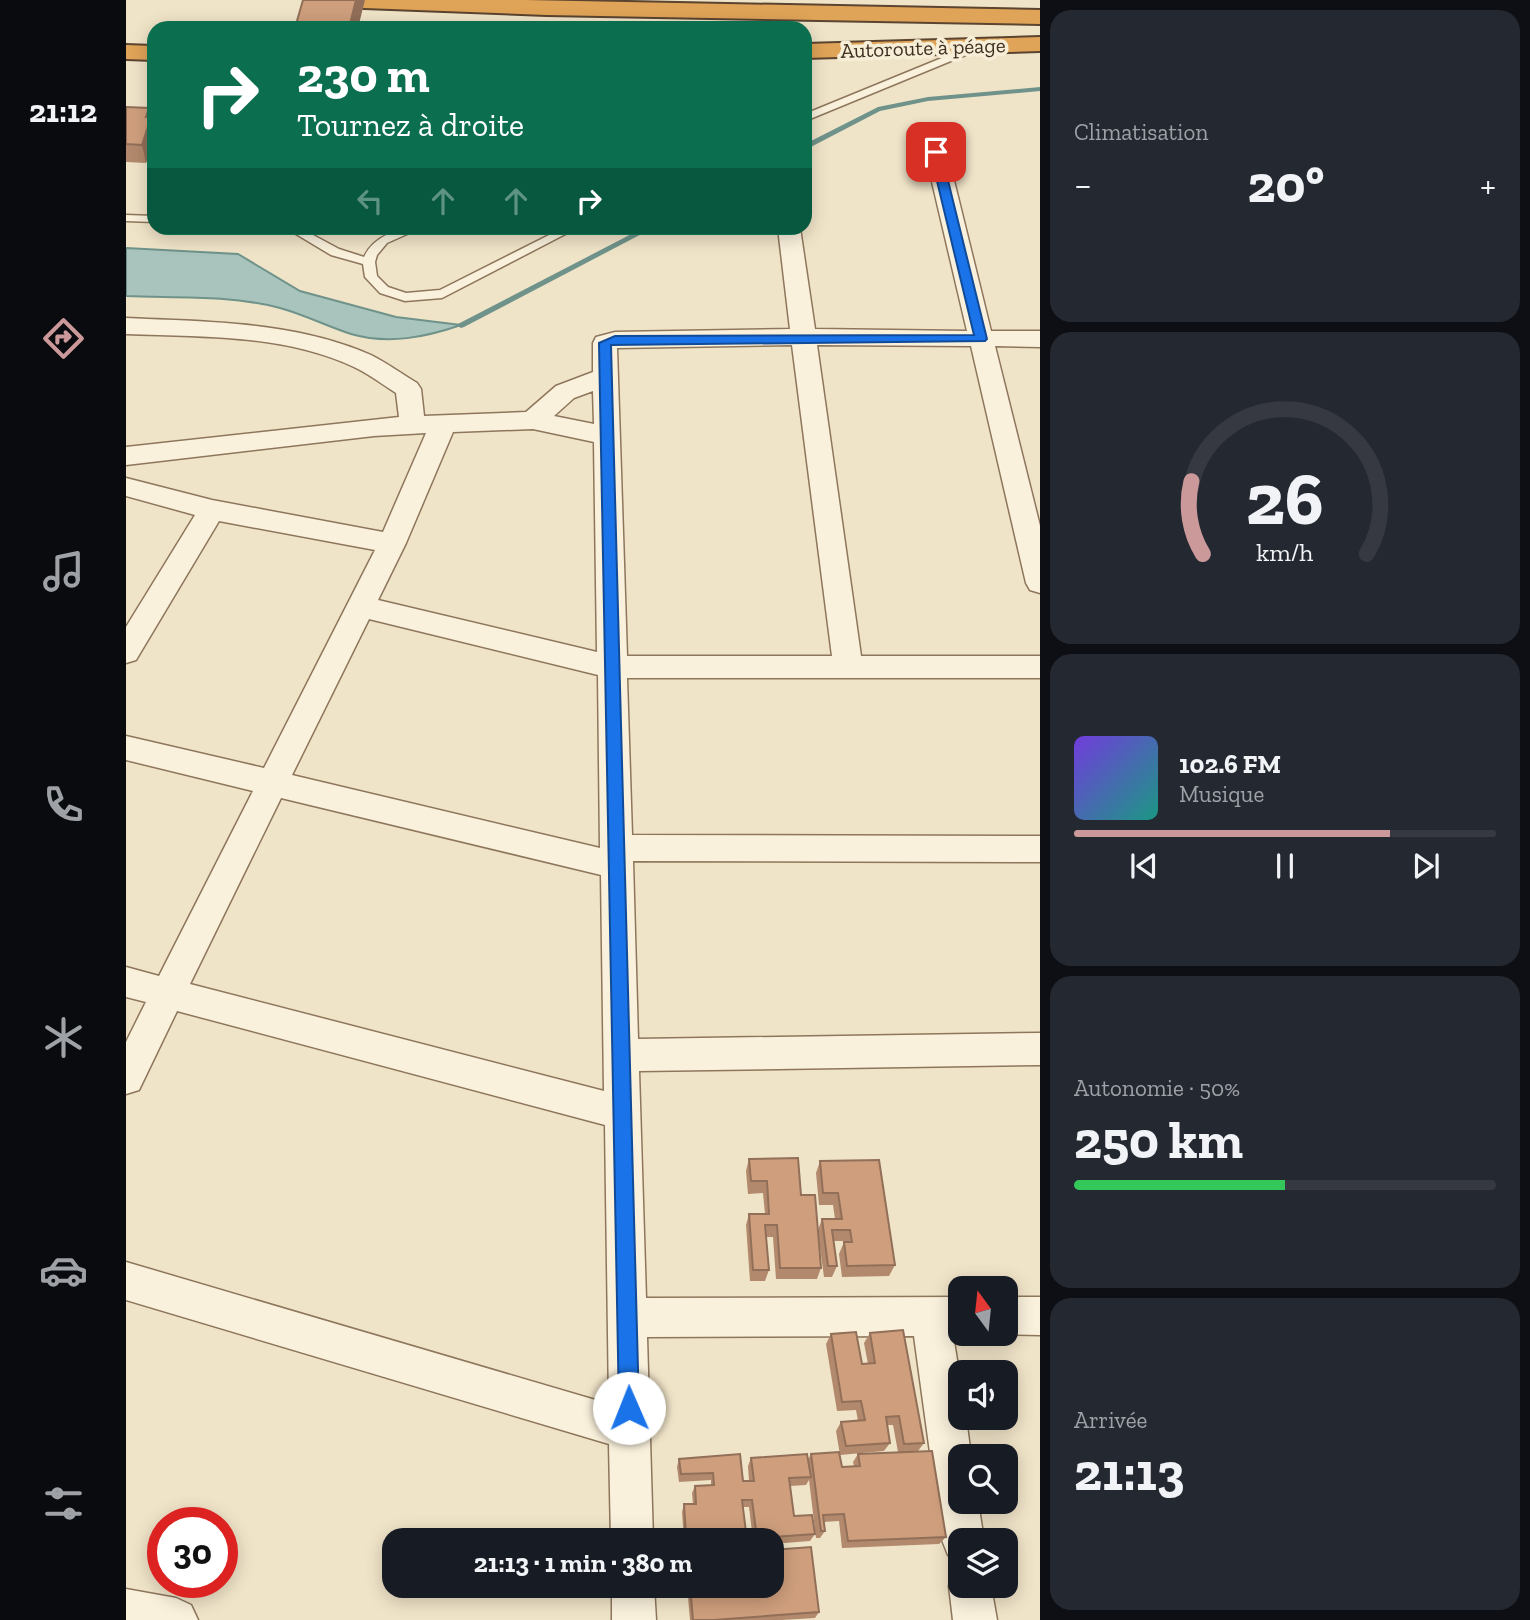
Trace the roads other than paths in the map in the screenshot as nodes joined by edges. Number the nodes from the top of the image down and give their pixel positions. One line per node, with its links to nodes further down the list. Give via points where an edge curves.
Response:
1 (364, 1): 2 (highway)
2 (1040, 17)
3 (1040, 44): 4 (highway, Autoroute à péage)
4 (976, 47): 5 (highway, Autoroute à péage); 8 (lane)
5 (812, 51)
6 (126, 52): 7 (highway)
7 (147, 53)
8 (812, 115)
9 (936, 152): 19 (street)
10 (126, 218): 11 (lane)
11 (147, 219)
12 (305, 235): 16 (lane, via 335,252)
13 (396, 235): 16 (lane, via 383,241 370,254)
14 (557, 235): 16 (lane, via 442,294 405,297 384,290 371,277)
15 (790, 235): 18 (street)
16 (369, 262)
17 (126, 326): 23 (street, via 271,334 362,361 408,389)
18 (803, 337): 19 (street); 21 (street, via 615,340 605,343); 33 (street)
19 (981, 339): 20 (street); 29 (street)
20 (1040, 339)
21 (605, 377): 22 (street, via 565,392); 24 (street)
22 (533, 420): 23 (street); 24 (street)
23 (428, 426): 25 (street); 28 (street)
24 (607, 436): 32 (street)
25 (126, 456)
26 (126, 487): 27 (street)
27 (212, 510): 28 (street); 31 (street)
28 (392, 543): 30 (street)
29 (1040, 583)
30 (360, 606): 32 (street); 36 (street)
31 (126, 652)
32 (613, 667): 33 (street); 38 (street)
33 (848, 667): 34 (street)
34 (1040, 667)
35 (126, 748): 36 (street)
36 (272, 783): 38 (street); 40 (street)
37 (1040, 849): 38 (street)
38 (617, 857): 42 (street)
39 (126, 982): 40 (street)
40 (168, 993): 43 (street); 44 (street)
41 (1040, 1049): 42 (street)
42 (622, 1055): 44 (street)
43 (126, 1078)
44 (623, 1113): 49 (street)
45 (126, 1281): 50 (street)
46 (1040, 1315): 48 (street)
47 (946, 1316): 49 (street); 52 (street)
48 (1018, 1316)
49 (628, 1318): 50 (street)
50 (630, 1430): 51 (street)
51 (632, 1528)
52 (962, 1528)
53 (633, 1598): 57 (street)
54 (972, 1598): 58 (street)
55 (126, 1611): 56 (street)
56 (176, 1620)
57 (634, 1620)
58 (975, 1620)

